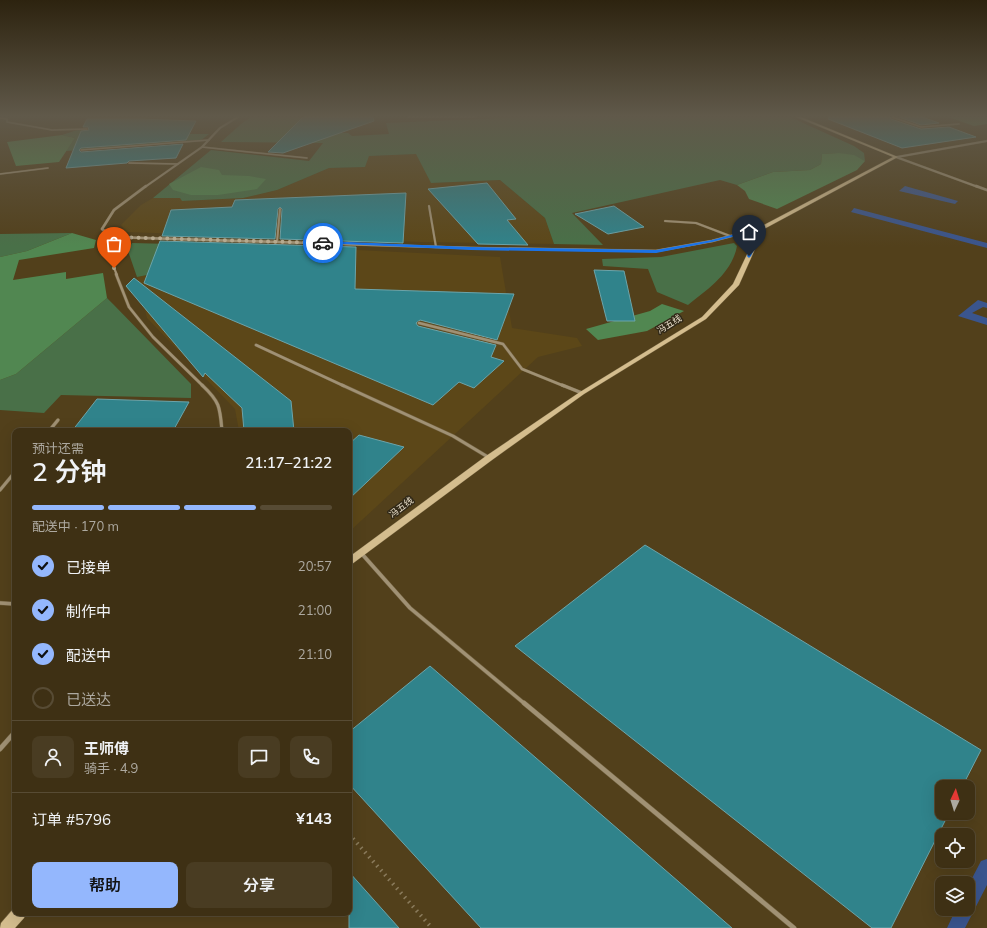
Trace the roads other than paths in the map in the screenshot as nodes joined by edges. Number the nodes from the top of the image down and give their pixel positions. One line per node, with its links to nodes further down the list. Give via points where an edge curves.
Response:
1 (183, 160): 5 (street)
2 (890, 160): 12 (street)
3 (905, 160): 8 (street)
4 (129, 163): 5 (lane)
5 (178, 164): 14 (street, via 114,210 102,229)
6 (48, 168): 7 (lane)
7 (0, 174)
8 (987, 190)
9 (429, 206): 16 (lane)
10 (280, 209): 15 (lane)
11 (665, 221): 13 (lane, via 696,223)
12 (762, 228): 13 (street); 19 (street, 冯五线, via 736,285 704,318)
13 (730, 236): 16 (street, via 656,252)
14 (112, 237): 15 (street); 22 (lane, via 114,268 129,307 153,337 215,397 220,410)
15 (277, 242): 16 (street)
16 (436, 247)
17 (419, 323): 19 (lane, via 503,344 522,369)
18 (256, 345): 23 (lane, via 453,436)
19 (582, 393): 23 (street, 冯五线)
20 (58, 420): 21 (lane)
21 (51, 428)
22 (222, 428)
23 (489, 458): 26 (street, 冯五线)
24 (12, 476): 25 (lane)
25 (0, 490)
26 (361, 553): 27 (street, 冯五线); 34 (lane, via 410,608)
27 (352, 560)
28 (0, 603): 29 (lane)
29 (12, 604)
30 (12, 735): 31 (lane)
31 (0, 749)
32 (16, 916): 33 (street)
33 (6, 928)
34 (794, 928)

